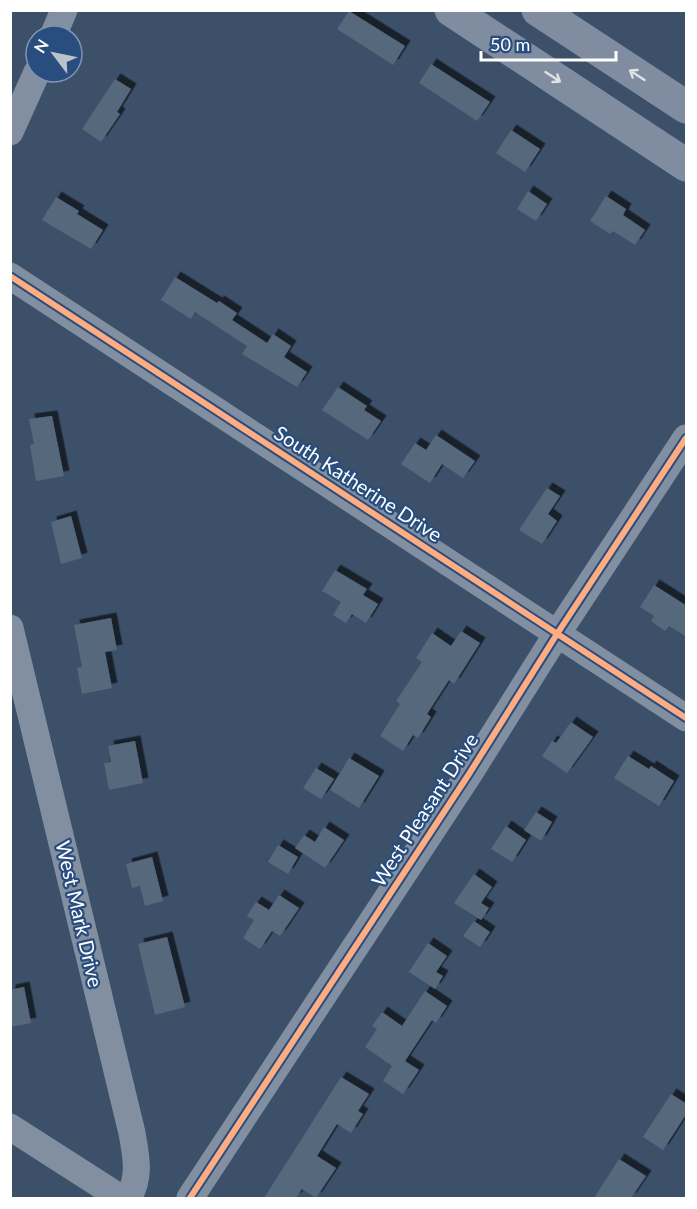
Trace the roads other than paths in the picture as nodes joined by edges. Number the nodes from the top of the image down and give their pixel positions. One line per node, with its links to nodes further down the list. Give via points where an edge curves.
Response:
1 (64, 10): 4 (street)
2 (451, 10): 8 (main road, one-way to 8)
3 (538, 10): 6 (main road, one-way to 3)
4 (58, 24)
5 (32, 84): 7 (street)
6 (687, 107)
7 (10, 132)
8 (687, 165)
9 (10, 276): 12 (street, South Katherine Drive)
10 (687, 438): 12 (street, West Pleasant Drive)
11 (10, 628): 16 (street, West Mark Drive, via 132,1133 137,1171)
12 (557, 634): 13 (street, South Katherine Drive); 17 (street, West Pleasant Drive)
13 (687, 718)
14 (10, 1127): 15 (street)
15 (121, 1198)
16 (128, 1198)
17 (190, 1198)

